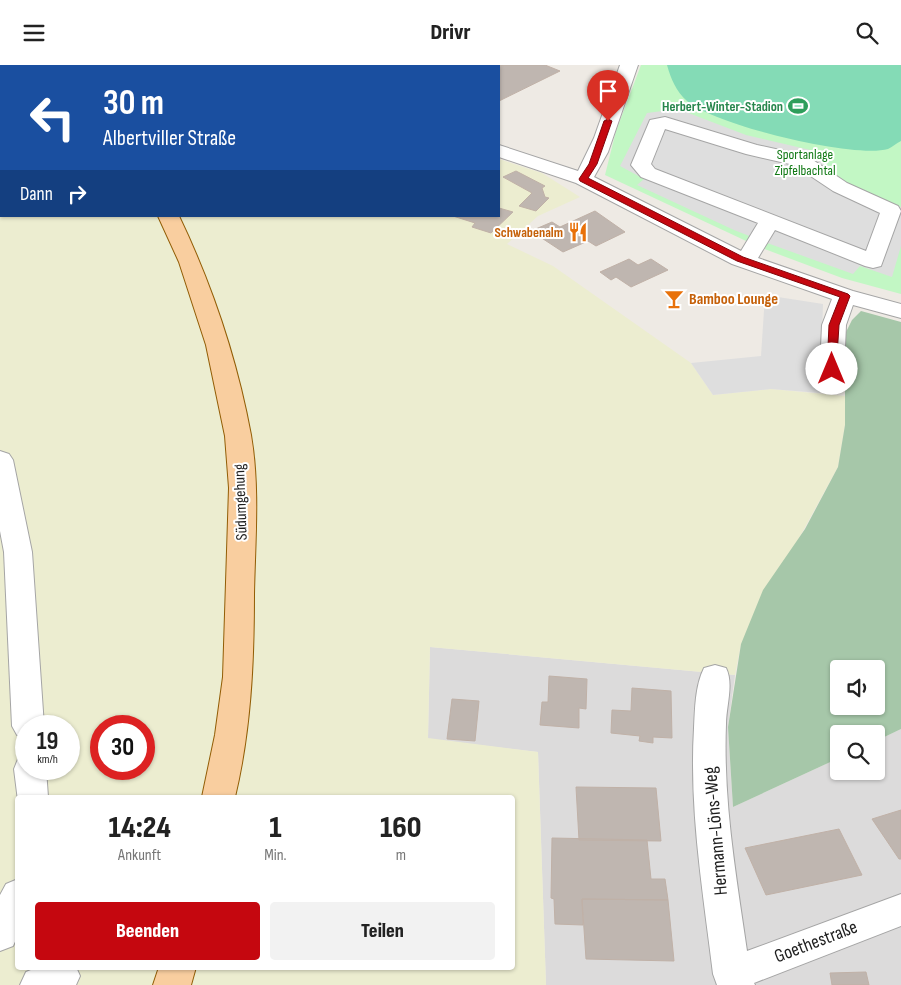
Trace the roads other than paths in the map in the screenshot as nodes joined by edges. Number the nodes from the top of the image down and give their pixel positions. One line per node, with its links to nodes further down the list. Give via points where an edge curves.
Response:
1 (629, 65): 3 (street, via 596,157)
2 (503, 157): 3 (street)
3 (583, 179): 6 (street)
4 (168, 217): 15 (main road, Südumgehung, via 190,261 218,345 238,436 242,506 238,677 231,735)
5 (770, 221): 5 (street, via 648,173 641,165 657,125 665,123 753,150 800,160 840,187 891,209 872,261); 6 (street)
6 (745, 261): 7 (street)
7 (845, 296): 8 (street); 9 (street, via 834,325)
8 (901, 311)
9 (832, 369)
10 (0, 460): 12 (street, via 18,552)
11 (715, 677): 20 (street, Hermann-Löns-Weg, via 709,711 712,822)
12 (27, 715)
13 (31, 780): 14 (street)
14 (32, 795)
15 (218, 795)
16 (15, 902): 18 (street)
17 (901, 910): 20 (street, Goethestraße)
18 (0, 934)
19 (177, 970): 21 (main road)
20 (734, 979)
21 (172, 985)

